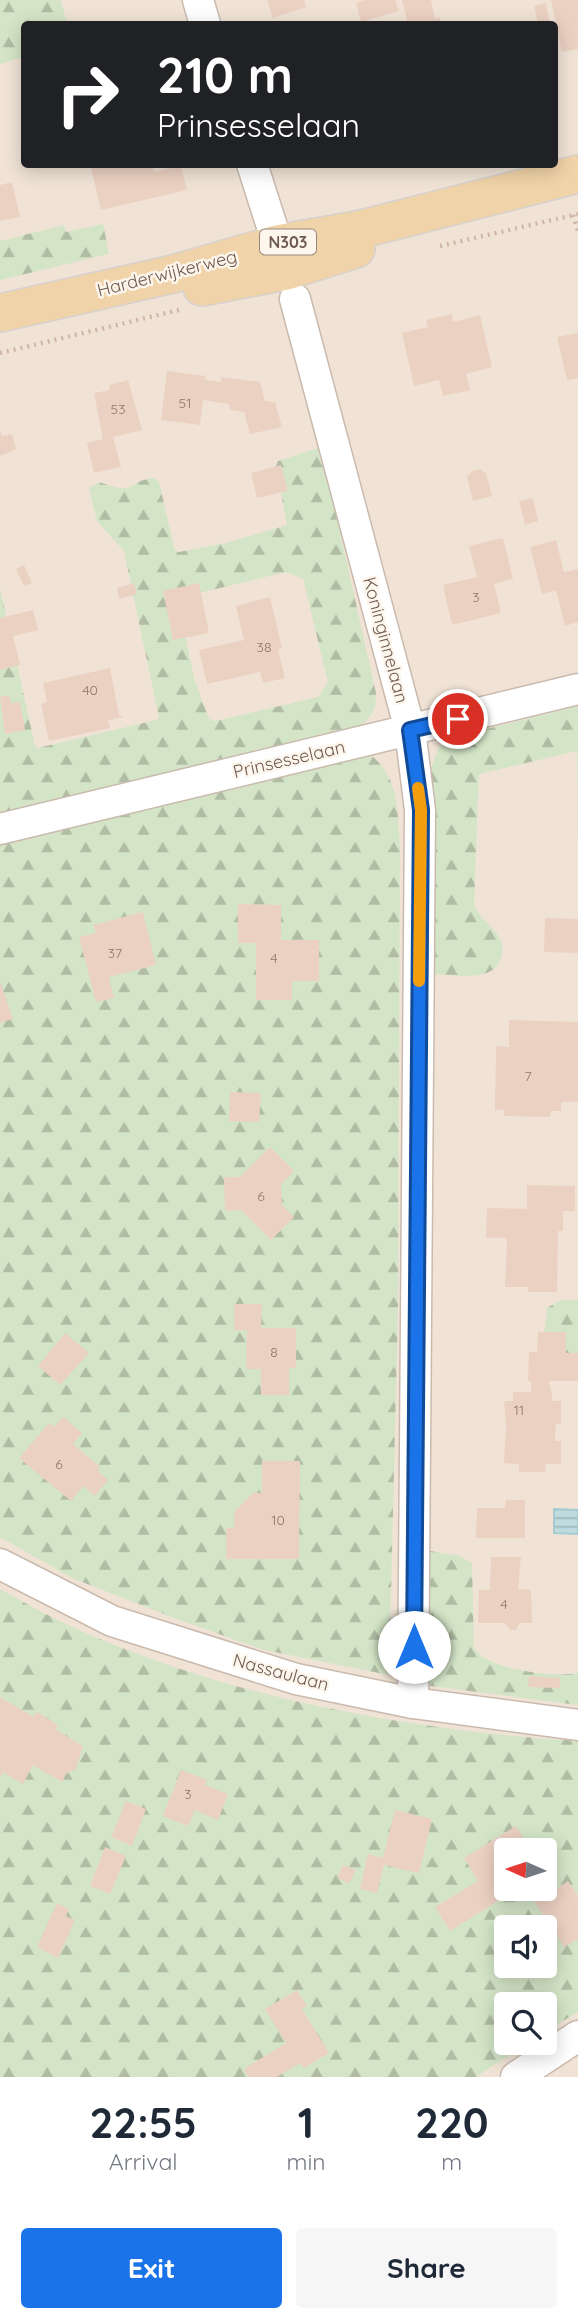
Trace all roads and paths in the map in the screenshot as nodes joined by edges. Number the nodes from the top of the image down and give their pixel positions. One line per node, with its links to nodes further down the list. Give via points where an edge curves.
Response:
1 (198, 0): 2 (street)
2 (204, 21)
3 (253, 168): 7 (street, Koninginnelaan)
4 (578, 174): 7 (main road, Harderwijkerweg / N303, via 362,229)
5 (576, 206): 6 (path); 7 (main road, Harderwijkerweg / N303, via 364,246)
6 (578, 231)
7 (286, 271): 9 (main road, Harderwijkerweg / N303, via 173,274); 10 (main road, Harderwijkerweg / N303); 13 (street, Koninginnelaan)
8 (184, 308): 11 (path)
9 (0, 313)
10 (0, 332)
11 (0, 353)
12 (578, 690): 13 (street, Prinsesselaan)
13 (410, 730): 14 (street, Prinsesselaan); 16 (street, Koninginnelaan, via 421,810)
14 (0, 828)
15 (0, 1564): 16 (street, Nassaulaan, via 112,1621 296,1679)
16 (413, 1703): 17 (street, Nassaulaan)
17 (578, 1725)
18 (578, 2036): 19 (street)
19 (516, 2077)

